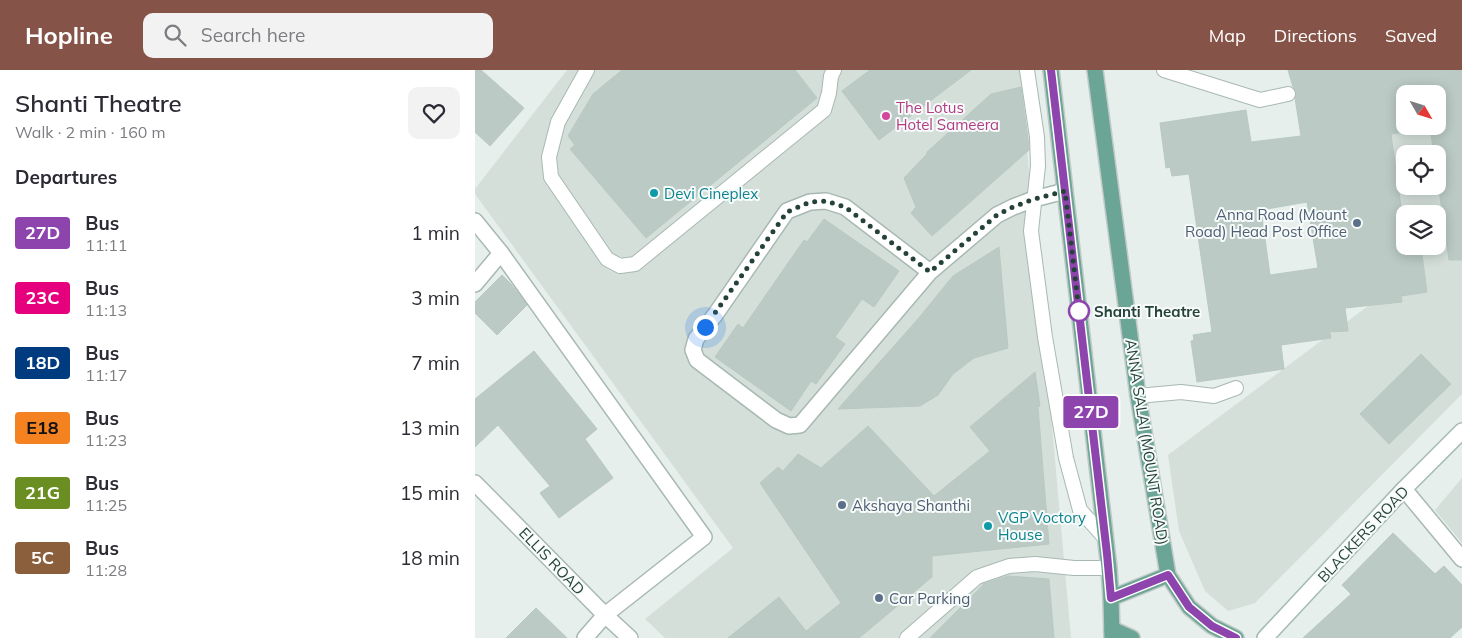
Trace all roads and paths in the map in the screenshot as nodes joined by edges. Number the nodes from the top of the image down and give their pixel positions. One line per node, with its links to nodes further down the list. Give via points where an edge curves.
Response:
1 (587, 70): 2 (lane, via 559,122 549,157 551,178 607,259 620,266 635,264 824,110)
2 (834, 70)
3 (1027, 70): 9 (lane, via 1037,137)
4 (1051, 70): 8 (main road)
5 (1095, 70): 15 (main road, ANNA SALAI (MOUNT ROAD))
6 (1163, 70): 7 (lane, via 1260,100)
7 (1288, 94)
8 (1065, 191): 9 (street); 19 (main road)
9 (1034, 199): 12 (street, via 997,215); 19 (lane, via 1031,231 1045,337 1067,458 1080,510)
10 (475, 221): 11 (street)
11 (501, 253): 13 (street); 24 (street, via 704,537)
12 (930, 272): 12 (street, via 800,425 789,426 776,420 697,360 693,350 696,339 787,212 810,202 826,201 845,207)
13 (475, 284)
14 (1235, 388): 15 (lane, via 1214,396 1181,392)
15 (1138, 396): 22 (main road, ANNA SALAI (MOUNT ROAD))
16 (1462, 431): 18 (street, BLACKERS ROAD)
17 (477, 490): 24 (street, ELLIS ROAD)
18 (1404, 490): 20 (street); 31 (street, BLACKERS ROAD)
19 (1106, 539): 21 (main road)
20 (1462, 559)
21 (1109, 568): 23 (main road); 28 (lane, via 1035,564 1009,566 977,577)
22 (1168, 575): 23 (main road); 30 (main road, via 1189,607 1212,626)
23 (1111, 598): 25 (main road)
24 (605, 615): 26 (street); 27 (street, ELLIS ROAD)
25 (1112, 633): 29 (main road)
26 (585, 638)
27 (629, 638)
28 (907, 638)
29 (1132, 638)
30 (1236, 638)
31 (1265, 638)

